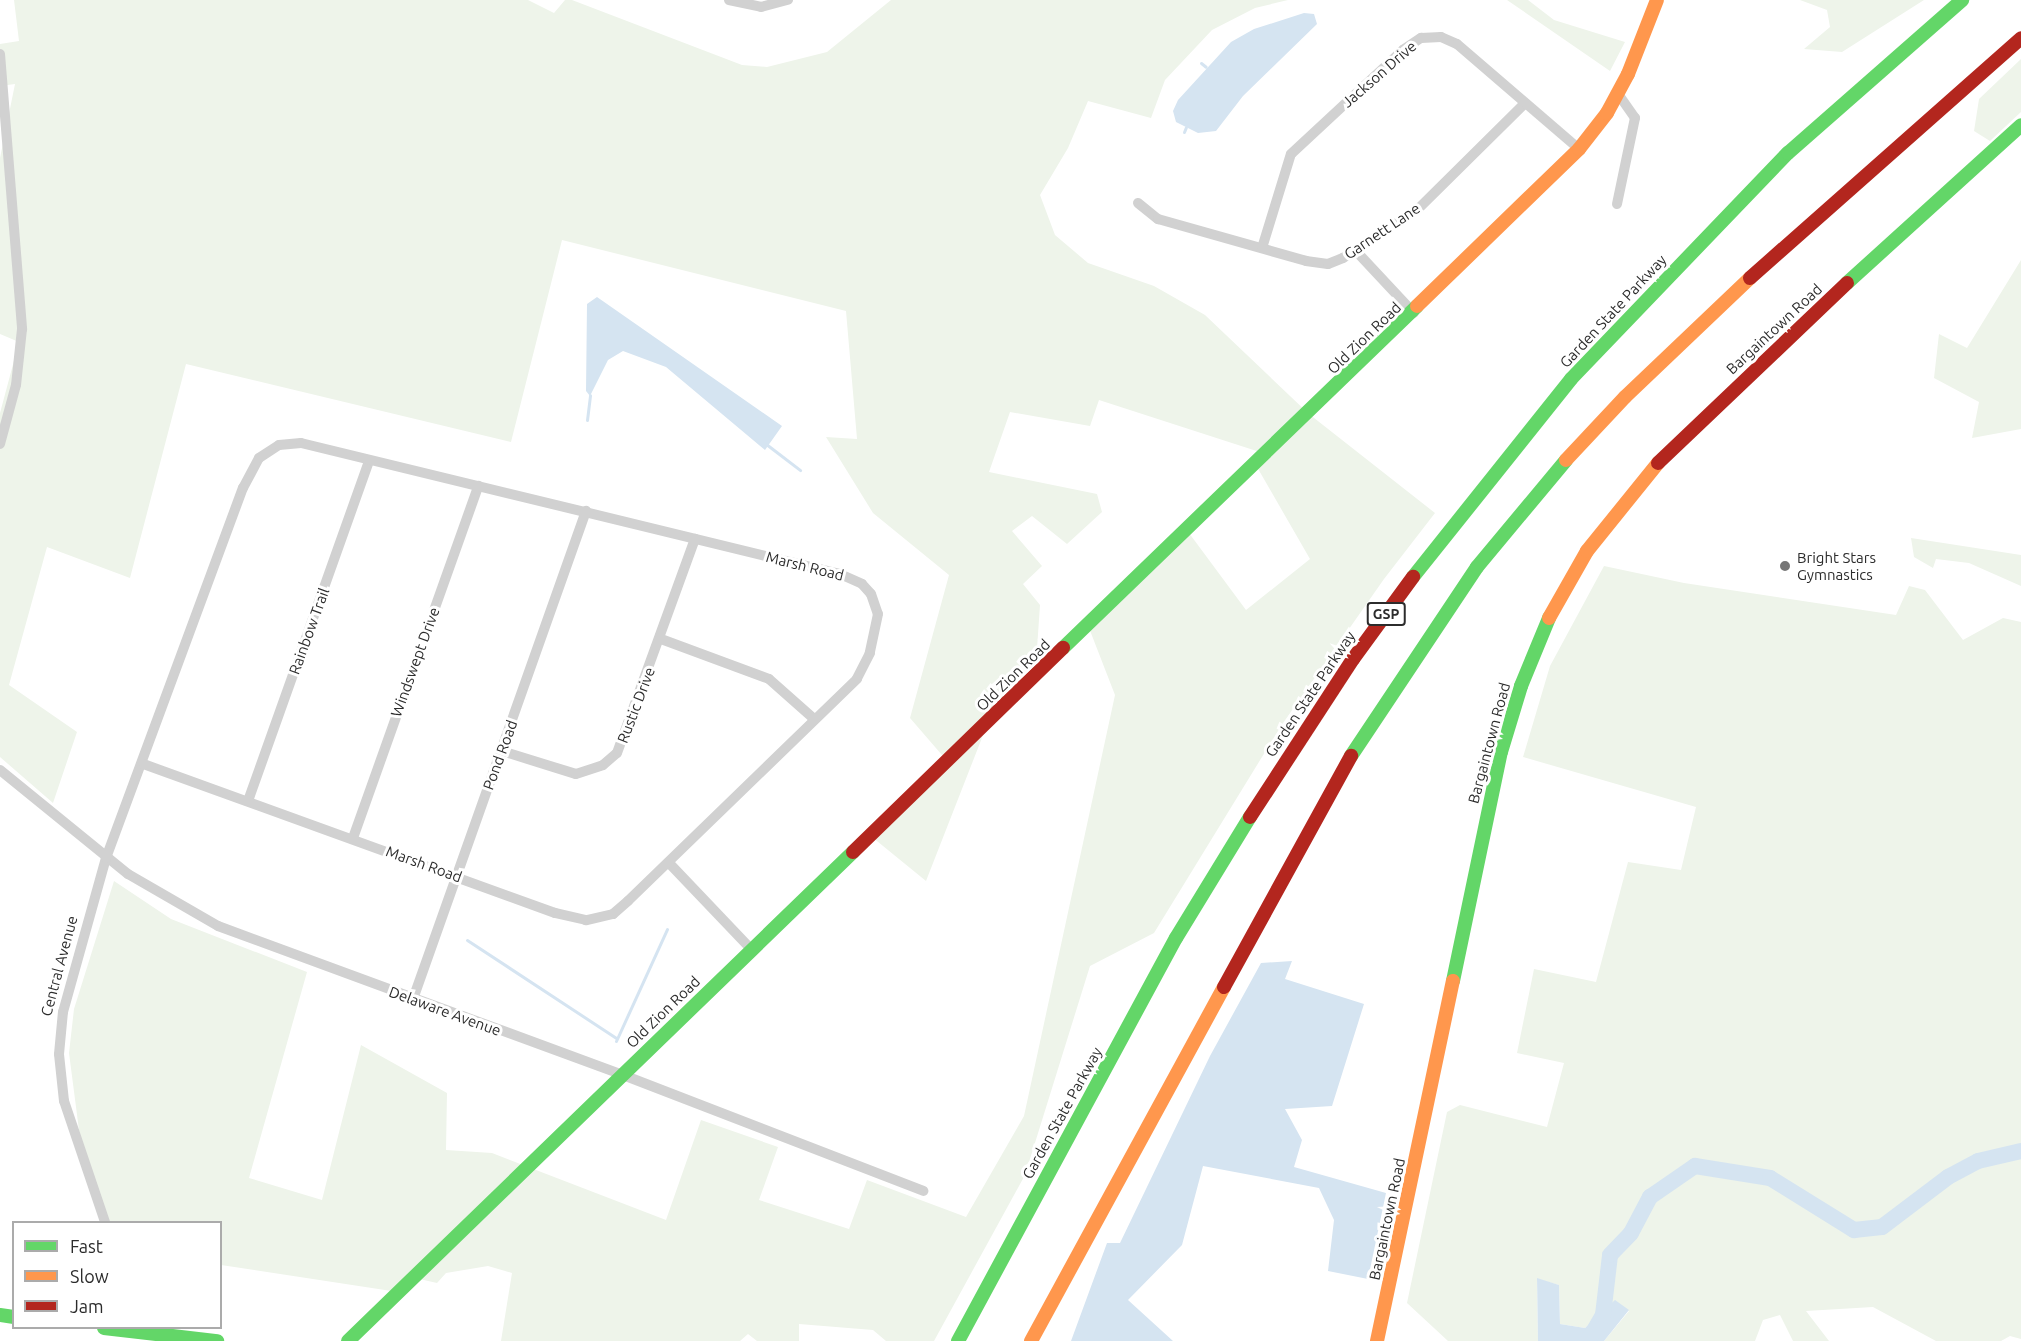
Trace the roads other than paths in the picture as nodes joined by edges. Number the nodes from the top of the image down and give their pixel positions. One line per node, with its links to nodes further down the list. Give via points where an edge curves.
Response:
1 (729, 0): 2 (street, via 757,7)
2 (788, 0)
3 (1657, 0): 7 (main road, Old Zion Road, via 1638,54)
4 (1962, 0): 40 (main road, Garden State Parkway / GSP, via 1788,153 1571,379 1450,526 1353,659 1176,938)
5 (2021, 38): 41 (main road, via 1696,328 1573,450 1477,567 1380,709 1330,791)
6 (0, 54): 16 (street, via 22,329 20,362)
7 (1618, 94): 10 (main road, Old Zion Road); 12 (street, via 1635,118)
8 (1525, 103): 10 (street, Jackson Drive); 13 (street, Jackson Drive, via 1453,41 1435,37 1414,41 1292,154); 14 (street, Garnett Lane, via 1417,210)
9 (2021, 124): 42 (main road, Bargaintown Road, via 1660,460 1612,516 1563,592 1528,666 1501,752)
10 (1580, 149): 15 (main road, Old Zion Road)
11 (1138, 203): 13 (street, Garnett Lane, via 1158,219)
12 (1617, 204)
13 (1262, 248): 14 (street, Garnett Lane, via 1322,264)
14 (1355, 250): 15 (street)
15 (1414, 313): 31 (main road, Old Zion Road)
16 (0, 444)
17 (369, 461): 18 (street, Marsh Road); 24 (street, Marsh Road, via 289,443 269,451 252,468); 26 (street, Rainbow Trail)
18 (478, 486): 19 (street, Marsh Road); 27 (street, Windswept Drive)
19 (586, 512): 20 (street, Marsh Road); 23 (street, Pond Road)
20 (695, 539): 21 (street, Rustic Drive); 22 (street, Marsh Road, via 840,574 862,584 871,594 878,614 866,665 857,679)
21 (661, 639): 22 (street, via 769,679); 23 (street, Rustic Drive, via 627,732 617,753 603,765 576,774)
22 (814, 719): 29 (street, Marsh Road)
23 (501, 751): 30 (street, Pond Road)
24 (144, 764): 26 (street, Marsh Road); 28 (street, Marsh Road)
25 (0, 770): 28 (street, Delaware Avenue)
26 (248, 801): 27 (street, Marsh Road)
27 (352, 838): 30 (street, Marsh Road)
28 (106, 858): 32 (street, Delaware Avenue, via 154,893 218,926); 35 (street, Central Avenue, via 63,1012 58,1054 64,1101)
29 (669, 863): 30 (street, Marsh Road, via 613,914 586,920 555,913); 31 (street)
30 (457, 876): 32 (street, Pond Road)
31 (752, 950): 33 (main road, Old Zion Road)
32 (413, 999): 33 (street, Delaware Avenue)
33 (623, 1075): 34 (street, Delaware Avenue); 39 (main road, Old Zion Road)
34 (923, 1191)
35 (105, 1221)
36 (114, 1329): 37 (main road)
37 (173, 1335): 38 (main road)
38 (217, 1341)
39 (348, 1341)
40 (958, 1341)
41 (1031, 1341)
42 (1377, 1341)

